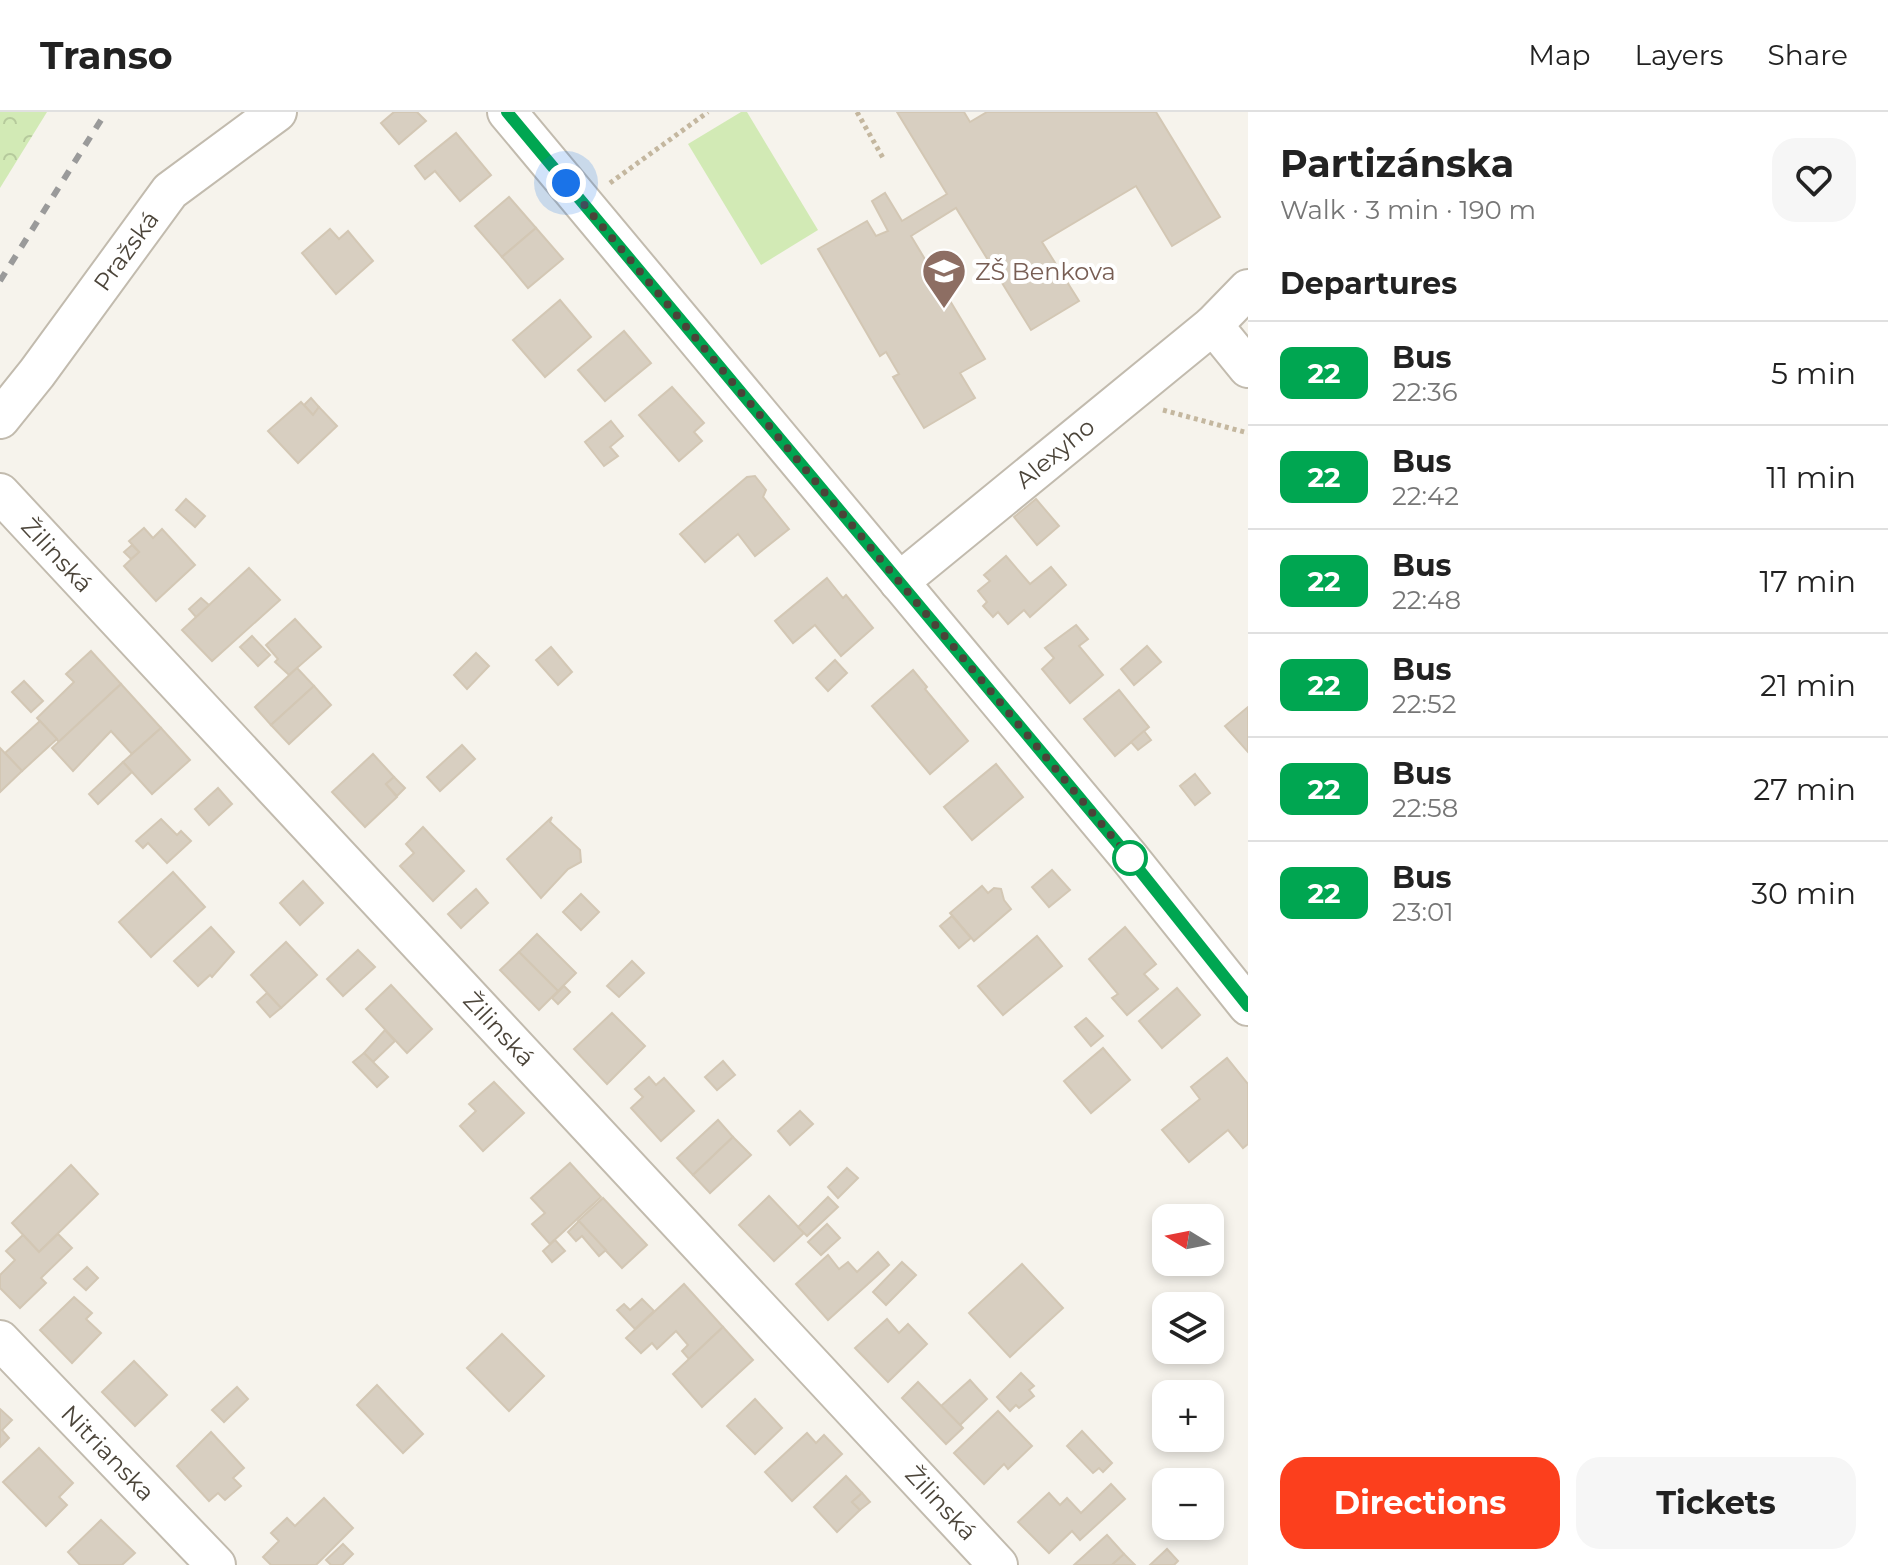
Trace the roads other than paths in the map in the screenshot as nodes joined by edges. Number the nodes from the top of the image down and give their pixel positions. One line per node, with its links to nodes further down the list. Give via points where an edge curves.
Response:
1 (277, 112): 6 (street, Pražská, via 170,191)
2 (507, 112): 8 (street)
3 (1248, 289): 4 (street, Alexyho)
4 (1213, 325): 5 (street); 8 (street, Alexyho, via 1131,378)
5 (1248, 368)
6 (0, 418)
7 (0, 493): 12 (street, Žilinská)
8 (899, 582): 9 (street)
9 (1248, 1006)
10 (0, 1340): 11 (street, Nitrianska)
11 (216, 1565)
12 (998, 1565)

